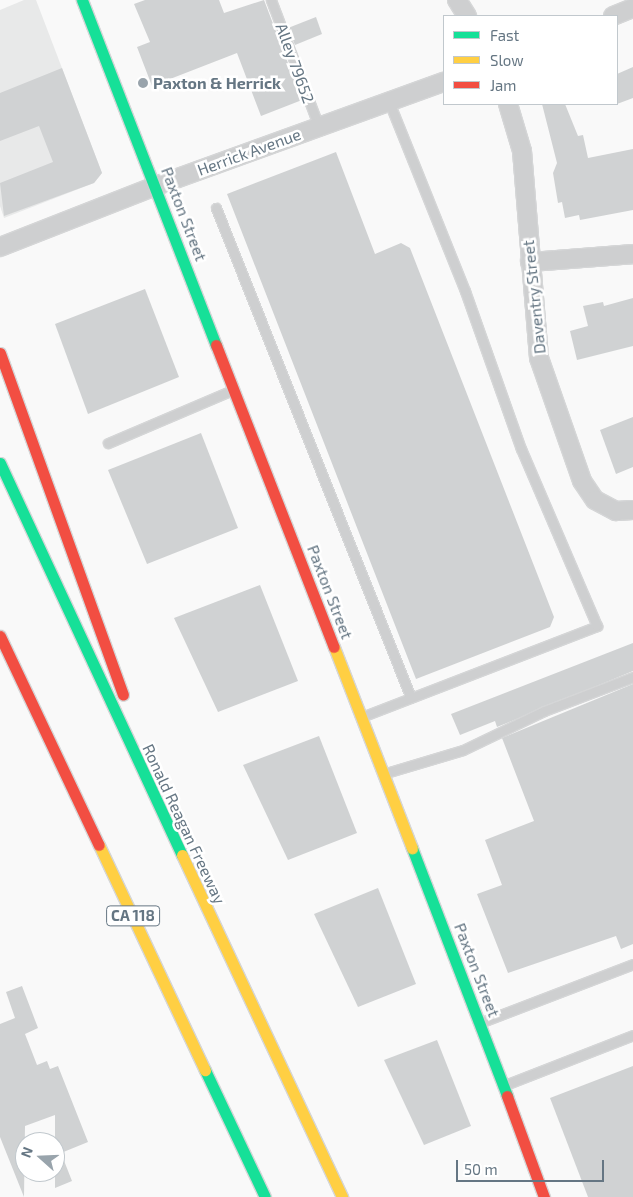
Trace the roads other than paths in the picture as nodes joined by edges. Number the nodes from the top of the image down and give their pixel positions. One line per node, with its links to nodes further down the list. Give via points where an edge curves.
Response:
1 (82, 0): 11 (main road, Paxton Street)
2 (271, 0): 10 (lane, Alley 79652)
3 (457, 0): 5 (street)
4 (633, 8): 6 (street)
5 (466, 15)
6 (616, 15)
7 (443, 82): 8 (street, Herrick Avenue)
8 (389, 102): 10 (street, Herrick Avenue); 23 (lane, via 465,291 521,449 597,626)
9 (508, 105): 15 (street, Daventry Street, via 522,151)
10 (319, 127): 11 (street, Herrick Avenue)
11 (156, 186): 13 (street, Herrick Avenue); 17 (main road, Paxton Street)
12 (216, 208): 23 (lane)
13 (0, 247)
14 (633, 254): 15 (street)
15 (530, 262): 20 (street, Daventry Street, via 540,358 582,481 595,500 616,511)
16 (0, 352): 26 (main road, via 81,570)
17 (234, 388): 18 (lane); 24 (main road, Paxton Street)
18 (108, 443)
19 (0, 463): 26 (main road, Ronald Reagan Freeway)
20 (633, 510)
21 (0, 636): 31 (main road, CA 118)
22 (633, 676): 25 (lane, via 544,711 463,750)
23 (411, 698): 24 (lane)
24 (361, 717): 25 (main road, Paxton Street)
25 (383, 774): 28 (main road, Paxton Street)
26 (170, 835): 32 (main road, Ronald Reagan Freeway)
27 (633, 964): 28 (lane)
28 (480, 1024): 30 (main road, Paxton Street)
29 (633, 1034): 30 (lane)
30 (503, 1086): 33 (main road, Paxton Street)
31 (265, 1197)
32 (342, 1197)
33 (544, 1197)

